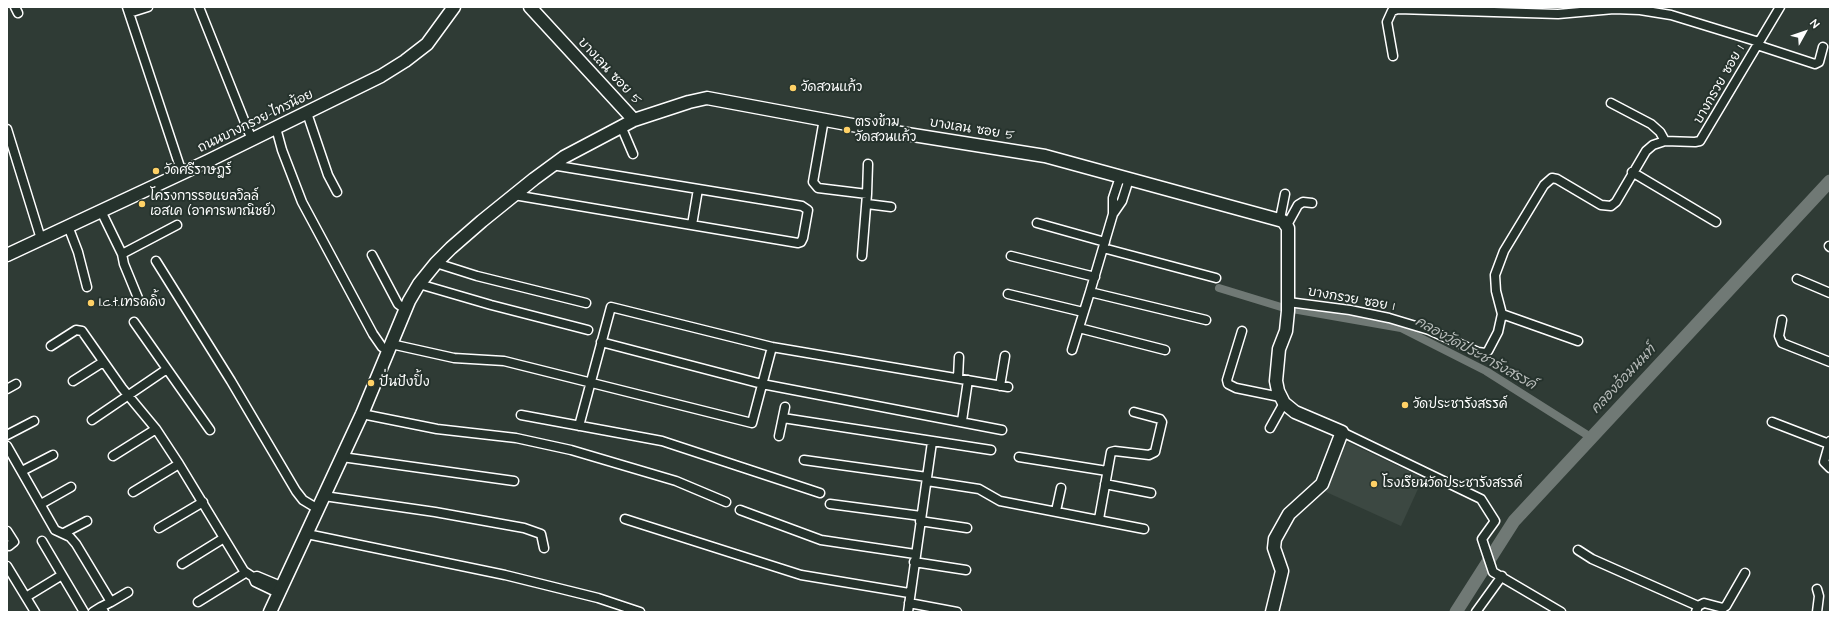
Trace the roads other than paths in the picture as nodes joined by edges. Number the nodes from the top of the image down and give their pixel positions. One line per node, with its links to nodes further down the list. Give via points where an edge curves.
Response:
1 (148, 7): 6 (street)
2 (199, 7): 17 (street)
3 (454, 7): 11 (street, ถนนบางกรวย-ไทรน้อย, via 427,44 405,61 381,76)
4 (530, 7): 13 (street, บางเลน ซอย 5)
5 (1780, 7): 7 (street, บางกรวย ซอย 1)
6 (128, 10): 23 (street)
7 (1758, 43): 8 (street, via 1815,64 1819,62); 9 (street, via 1671,15 1640,10 1614,9 1558,14 1398,9 1392,11 1387,22); 18 (street, บางกรวย ซอย 1, via 1703,138 1695,142)
8 (1824, 47)
9 (1393, 56)
10 (1611, 103): 18 (street, via 1651,124 1660,132)
11 (306, 113): 15 (street, ถนนบางกรวย-ไทรน้อย); 26 (street, via 328,175)
12 (824, 119): 13 (street, บางเลน ซอย 5, via 707,98); 24 (street, บางเลน ซอย 5, via 1029,153); 27 (street, via 813,175 814,184 818,188)
13 (634, 120): 14 (street)
14 (621, 126): 19 (street); 21 (street)
15 (276, 128): 17 (street, ถนนบางกรวย-ไทรน้อย); 72 (street, via 302,202 373,334 382,347)
16 (7, 129): 40 (street)
17 (252, 140): 23 (street, ถนนบางกรวย-ไทรน้อย)
18 (1665, 142): 22 (street, บางกรวย ซอย 1, via 1658,142 1646,151)
19 (633, 154)
20 (868, 164): 27 (street)
21 (552, 165): 25 (street); 29 (street)
22 (1632, 172): 35 (street); 62 (street, บางกรวย ซอย 1, via 1616,202 1611,206 1601,205 1557,179 1552,178 1544,184 1504,252 1495,275)
23 (182, 173): 33 (street, ถนนบางกรวย-ไทรน้อย)
24 (1124, 178): 34 (street, บางเลน ซอย 5); 41 (street, via 1113,198 1113,214)
25 (698, 189): 38 (street); 38 (street, via 805,207 808,213 803,238 798,243)
26 (337, 192)
27 (867, 194): 31 (street)
28 (1285, 194): 34 (street)
29 (514, 196): 38 (street); 48 (street)
30 (1312, 203): 34 (street, via 1298,204)
31 (867, 204): 32 (street); 45 (street)
32 (891, 207)
33 (101, 211): 39 (street, ถนนบางกรวย-ไทรน้อย); 42 (street)
34 (1283, 222): 59 (street)
35 (1716, 222)
36 (1037, 223): 41 (street)
37 (177, 225): 42 (street)
38 (692, 225)
39 (68, 226): 40 (street, ถนนบางกรวย-ไทรน้อย); 53 (street)
40 (41, 239): 43 (street, ถนนบางกรวย-ไทรน้อย)
41 (1104, 245): 49 (street); 50 (street)
42 (122, 254): 57 (street)
43 (7, 255)
44 (372, 255): 60 (street, via 398,304)
45 (862, 256)
46 (1011, 256): 49 (street)
47 (156, 262): 133 (street, via 296,491 303,500)
48 (436, 263): 52 (street); 58 (street)
49 (1095, 277): 54 (street)
50 (1216, 278)
51 (1797, 279): 55 (street)
52 (419, 284): 60 (street); 67 (street)
53 (87, 287)
54 (1090, 292): 61 (street); 63 (street)
55 (1830, 293)
56 (1008, 294): 61 (street)
57 (138, 298)
58 (586, 303)
59 (1288, 306): 62 (street, บางกรวย ซอย 1, via 1350,310 1389,318 1429,330 1482,353 1491,348 1501,324); 89 (street, via 1286,331 1280,343 1276,381)
60 (405, 309): 72 (street)
61 (1084, 312): 66 (street)
62 (1502, 314): 69 (street)
63 (1206, 320)
64 (1782, 320): 79 (street, via 1779,336 1782,343)
65 (134, 322): 80 (street)
66 (1079, 328): 74 (street); 75 (street)
67 (588, 330)
68 (1242, 331): 89 (street, via 1228,384)
69 (1578, 341)
70 (601, 342): 73 (street, via 611,307); 84 (street); 86 (street)
71 (51, 346): 78 (street, via 79,330)
72 (390, 347): 84 (street, via 454,358 504,361); 92 (street)
73 (772, 347): 81 (street); 86 (street)
74 (1072, 350)
75 (1165, 350)
76 (1005, 356): 82 (street, via 1004,386)
77 (959, 357): 81 (street)
78 (102, 362): 83 (street); 88 (street)
79 (1830, 362)
80 (167, 369): 88 (street); 102 (street)
81 (958, 378): 82 (street)
82 (968, 380): 97 (street)
83 (73, 381)
84 (591, 383): 86 (street, via 752,423); 99 (street)
85 (16, 384): 87 (street)
86 (762, 384): 97 (street)
87 (7, 389)
88 (129, 396): 95 (street); 101 (street)
89 (1282, 400): 100 (street); 104 (street, via 1295,412)
90 (785, 407): 94 (street)
91 (1134, 412): 119 (street, via 1160,419 1162,422 1155,452 1149,455 1111,452)
92 (362, 414): 113 (street); 130 (street, via 437,429 516,438 570,450 676,481)
93 (521, 415): 99 (street)
94 (783, 418): 106 (street); 107 (street)
95 (92, 420)
96 (34, 421): 105 (street)
97 (962, 421): 103 (street)
98 (1772, 422): 108 (street)
99 (579, 426): 126 (street, via 662,442)
100 (1270, 428)
101 (156, 429): 112 (street); 116 (street)
102 (210, 430)
103 (1002, 430)
104 (1342, 432): 158 (street, via 1481,498 1495,521 1482,539 1493,572); 176 (street, via 1322,484 1289,514 1275,538 1274,548 1282,571)
105 (7, 435)
106 (779, 436)
107 (932, 442): 110 (street); 120 (street)
108 (1830, 442): 117 (street, via 1824,462)
109 (7, 446): 118 (street)
110 (991, 450)
111 (53, 455): 118 (street)
112 (113, 456)
113 (342, 457): 121 (street); 128 (street)
114 (1019, 457): 119 (street)
115 (804, 460): 120 (street)
116 (179, 464): 125 (street); 129 (street)
117 (1830, 468)
118 (22, 471): 131 (street)
119 (1107, 471): 122 (street)
120 (927, 479): 135 (street, via 979,489 1000,502); 137 (street)
121 (514, 481)
122 (1105, 484): 127 (street); 138 (street)
123 (71, 487): 131 (street)
124 (1061, 488): 135 (street)
125 (133, 492)
126 (820, 492)
127 (1151, 492)
128 (324, 496): 133 (street); 149 (street, via 524,528 541,534)
129 (202, 502): 140 (street); 146 (street)
130 (726, 502)
131 (41, 504): 144 (street, via 55,530)
132 (830, 504): 137 (street)
133 (318, 509): 145 (street)
134 (740, 510): 151 (street, via 821,540)
135 (1056, 511): 138 (street)
136 (625, 519): 162 (street, via 801,576)
137 (920, 519): 141 (street); 151 (street)
138 (1098, 519): 142 (street)
139 (87, 521): 144 (street)
140 (159, 528)
141 (967, 528)
142 (1144, 529)
143 (7, 530): 148 (street, via 14,542)
144 (64, 533): 164 (street, via 76,544)
145 (307, 534): 160 (street); 173 (street, via 505,575 598,598)
146 (224, 538): 152 (street); 157 (street)
147 (42, 541): 156 (street)
148 (7, 545)
149 (544, 548)
150 (1578, 550): 167 (street)
151 (914, 558): 154 (street); 162 (street)
152 (182, 564)
153 (7, 566): 163 (street)
154 (966, 570)
155 (1745, 573): 167 (street, via 1726,606 1723,608 1704,602)
156 (62, 575): 163 (street); 170 (street)
157 (249, 575): 160 (street, via 255,582); 165 (street)
158 (1502, 576): 177 (street); 178 (street)
159 (1817, 589): 179 (street)
160 (279, 590): 172 (street)
161 (128, 592): 164 (street)
162 (909, 593): 166 (street)
163 (26, 597): 169 (street)
164 (111, 602): 168 (street)
165 (198, 602)
166 (909, 603): 174 (street); 175 (street)
167 (1697, 609)
168 (103, 610): 171 (street)
169 (35, 612)
170 (84, 612)
171 (93, 612)
172 (270, 612)
173 (640, 612)
174 (908, 612)
175 (957, 612)
176 (1272, 612)
177 (1476, 612)
178 (1561, 612)
179 (1818, 612)

